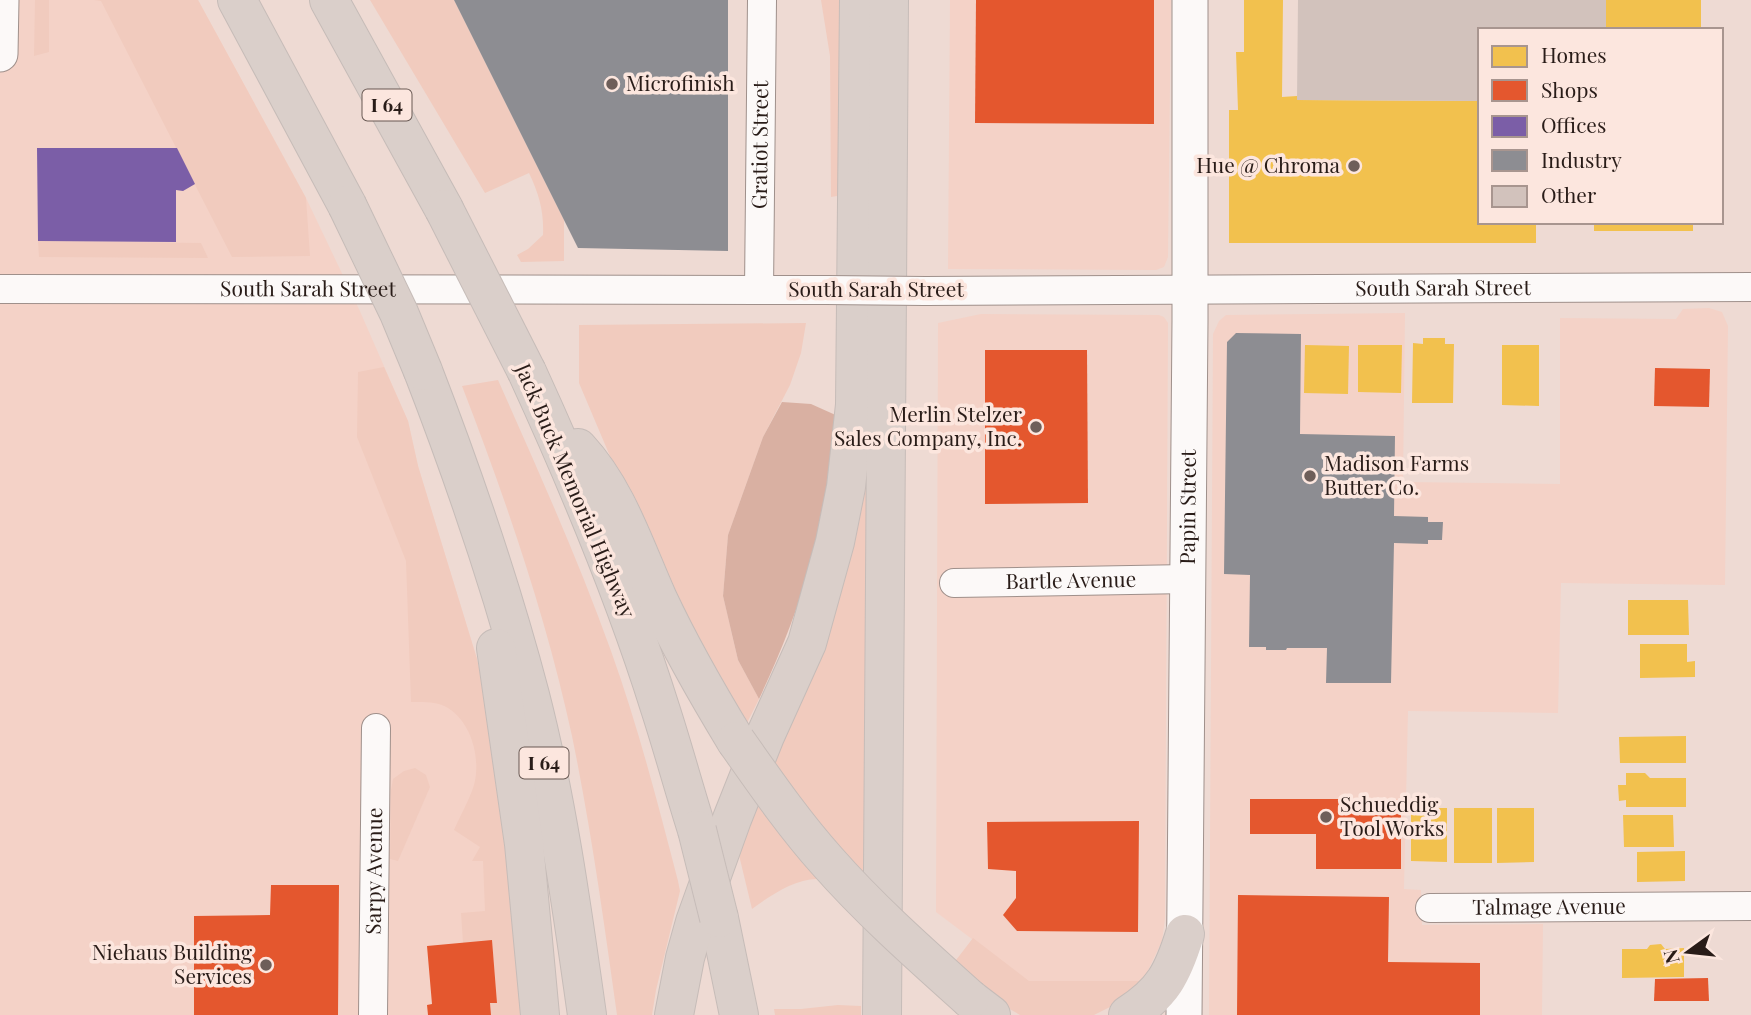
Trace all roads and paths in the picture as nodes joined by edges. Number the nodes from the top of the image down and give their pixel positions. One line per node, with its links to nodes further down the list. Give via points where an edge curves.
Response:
1 (1, 0): 8 (street)
2 (237, 0): 14 (highway, I 64, bridge, via 382,275)
3 (330, 0): 13 (highway, Jack Buck Memorial Highway / I 64, bridge, via 444,209)
4 (762, 0): 11 (street, Gratiot Street)
5 (859, 0): 25 (highway, via 855,405 846,487 807,643 718,858 685,958)
6 (889, 0): 27 (highway)
7 (1190, 0): 12 (street, Papin Street)
8 (0, 54)
9 (1751, 287): 12 (street, South Sarah Street)
10 (0, 289): 11 (street, South Sarah Street)
11 (759, 290): 12 (street, South Sarah Street, bridge)
12 (1190, 290): 15 (street, Papin Street)
13 (545, 411): 21 (highway, bridge, via 603,482 669,622 736,741 774,796 827,862 897,934); 26 (highway, Jack Buck Memorial Highway / I 64, bridge, via 594,527 660,707 719,918)
14 (477, 517): 23 (highway, via 524,844); 24 (highway, I 64, via 531,698 568,884)
15 (1188, 579): 16 (street, Bartle Avenue); 20 (street, Papin Street)
16 (954, 583)
17 (376, 728): 22 (street, Sarpy Avenue)
18 (1751, 906): 19 (street, Talmage Avenue)
19 (1430, 908)
20 (1185, 934): 28 (highway, via 1165,984); 29 (street, Papin Street)
21 (980, 1007)
22 (373, 1015)
23 (540, 1015)
24 (587, 1015)
25 (674, 1015)
26 (739, 1015)
27 (882, 1015)
28 (1128, 1015)
29 (1184, 1015)

